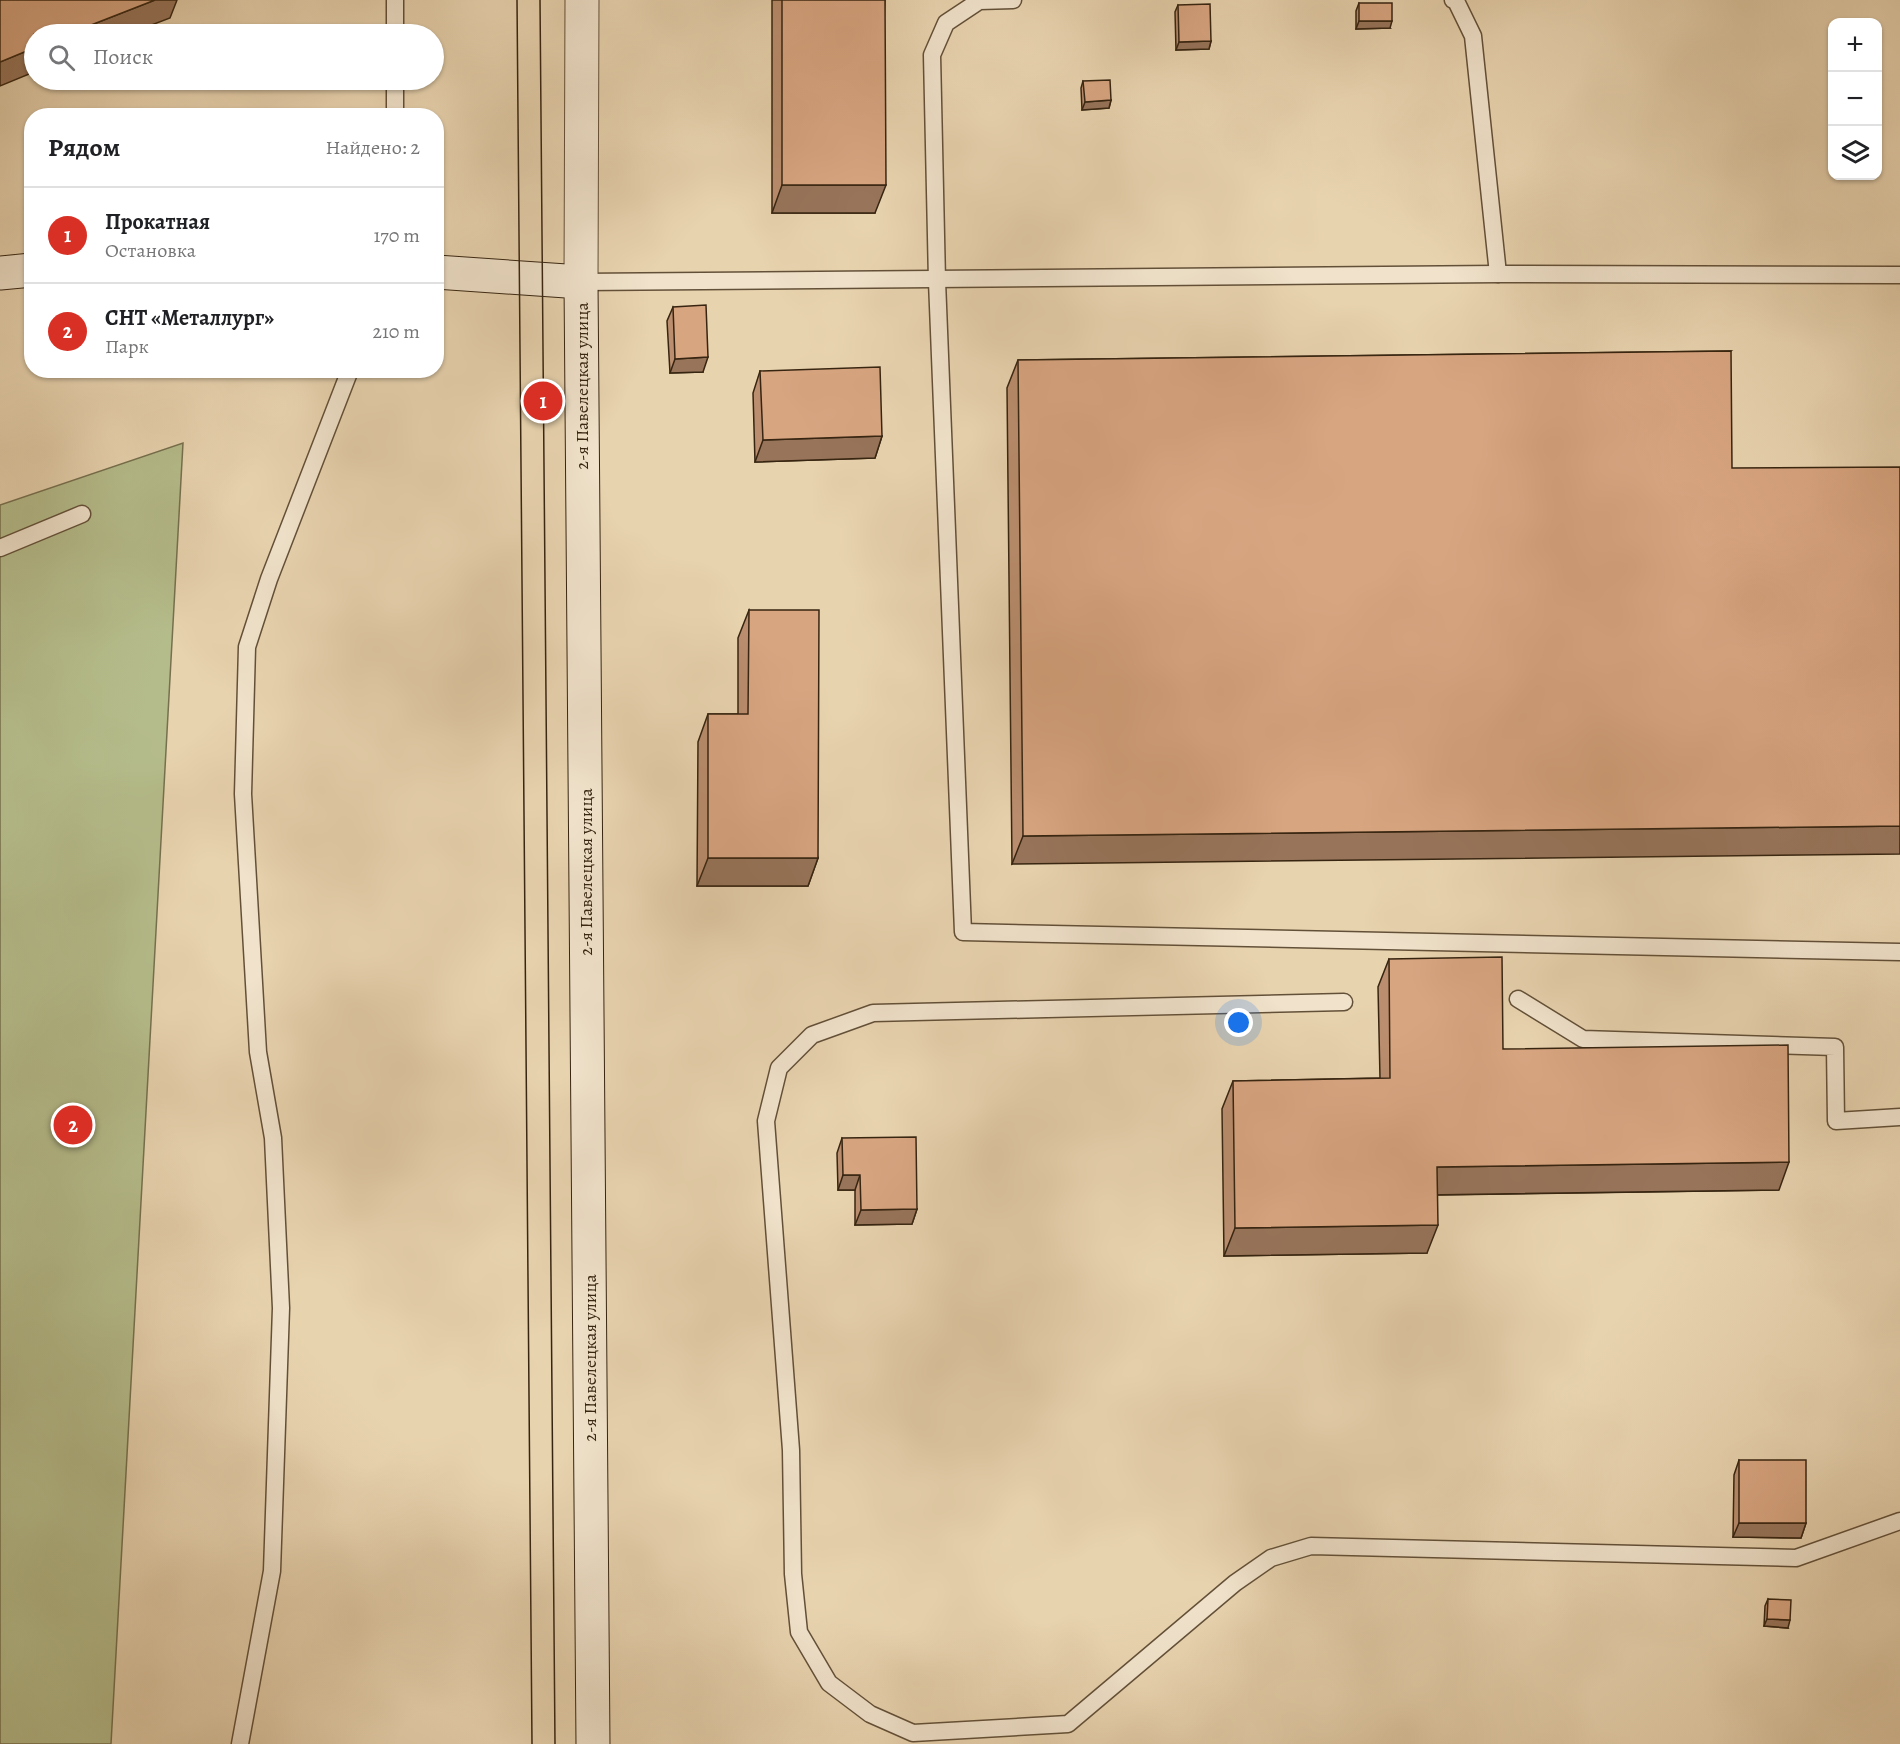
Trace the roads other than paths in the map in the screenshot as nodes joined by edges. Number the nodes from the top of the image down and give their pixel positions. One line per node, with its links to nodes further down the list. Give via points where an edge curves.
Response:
1 (395, 0): 5 (lane)
2 (582, 0): 14 (main road, 2-я Павелецкая улица)
3 (1013, 0): 13 (lane, via 979,1 946,23 932,55)
4 (1453, 0): 11 (lane, via 1473,36)
5 (395, 24)
6 (395, 90): 7 (lane)
7 (395, 108)
8 (24, 271): 9 (main road)
9 (0, 273)
10 (444, 273): 14 (main road)
11 (1498, 274): 12 (lane); 13 (lane)
12 (1900, 275)
13 (937, 281): 14 (lane); 18 (lane, via 963,932)
14 (581, 282): 24 (main road, 2-я Павелецкая улица)
15 (347, 378): 23 (lane, via 269,579 246,658 243,794 258,1052 273,1138 281,1308 272,1571)
16 (82, 514): 17 (lane)
17 (0, 548)
18 (1900, 952)
19 (1518, 999): 21 (lane, via 1583,1039 1835,1047 1836,1120)
20 (1344, 1002): 22 (lane, via 873,1013 812,1035 779,1068 766,1121 791,1450 793,1574 799,1632 829,1683 870,1714 913,1733 1068,1724 1235,1583 1271,1558 1311,1546 1796,1558)
21 (1900, 1118)
22 (1900, 1521)
23 (240, 1744)
24 (593, 1744)

